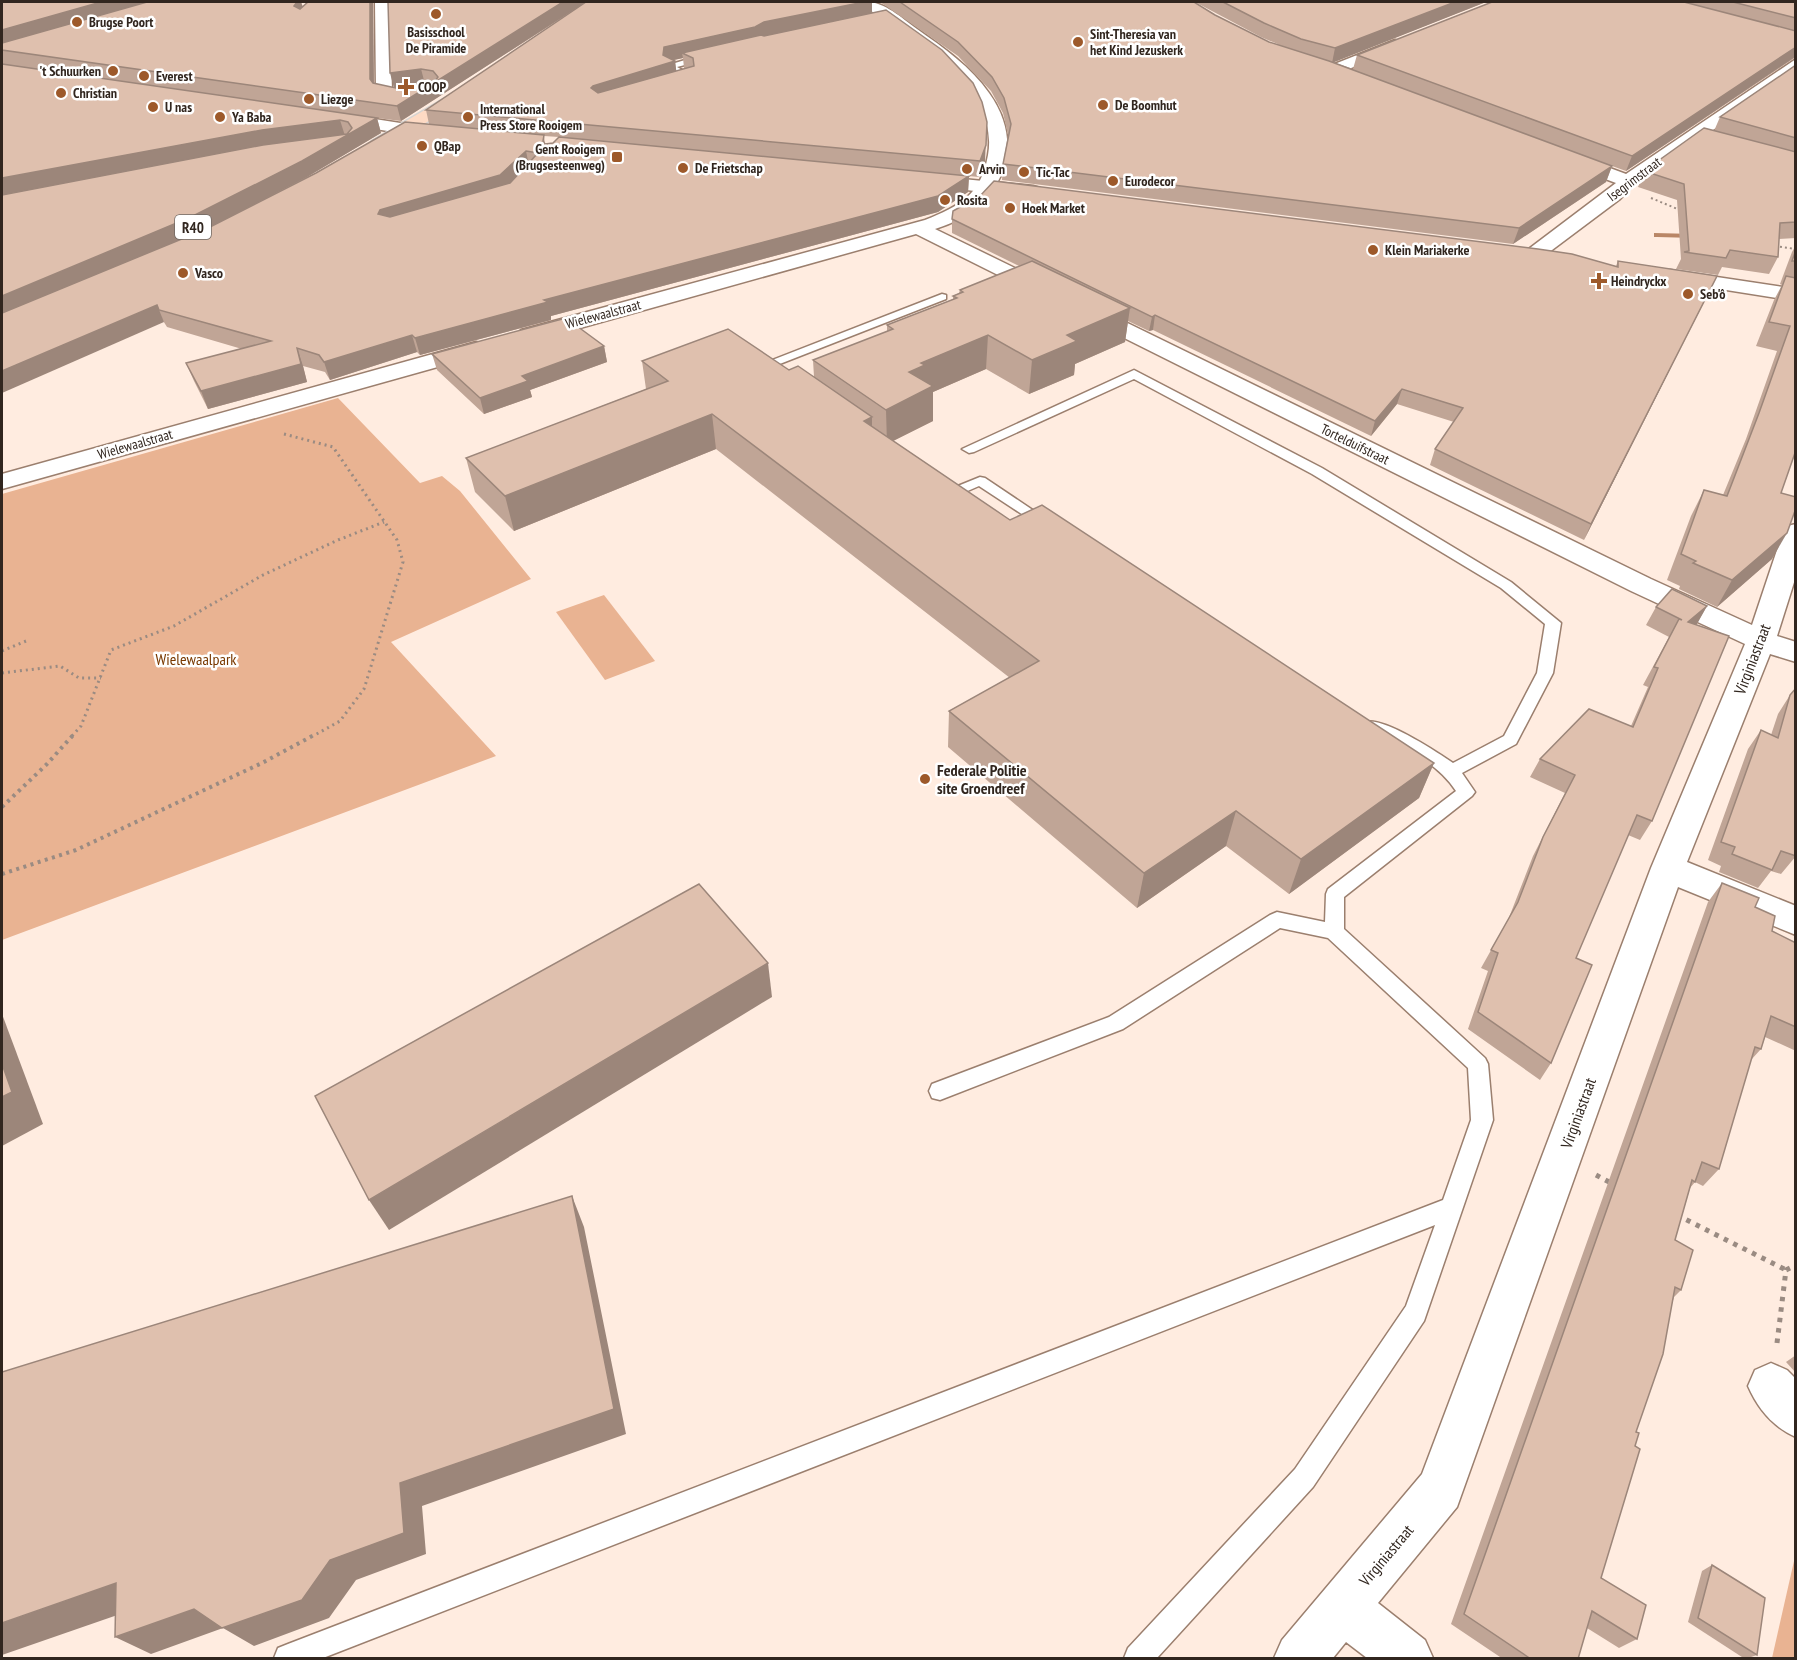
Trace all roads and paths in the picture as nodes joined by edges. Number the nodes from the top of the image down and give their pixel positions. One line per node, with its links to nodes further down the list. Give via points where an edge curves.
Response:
1 (382, 2): 14 (street, via 384,93 400,96)
2 (869, 2): 3 (street)
3 (890, 17): 4 (street); 27 (street, via 958,68 981,92 999,138 996,164)
4 (872, 20)
5 (1405, 41): 9 (street)
6 (712, 56): 12 (lane, via 669,66 691,77)
7 (1796, 64): 13 (street, Isegrimstraat)
8 (1314, 66): 9 (street)
9 (1333, 70): 10 (street)
10 (1355, 79)
11 (478, 83): 18 (main road)
12 (668, 84)
13 (1762, 89): 15 (street); 20 (street, Isegrimstraat)
14 (434, 90): 17 (main road)
15 (1784, 94)
16 (322, 116): 17 (street)
17 (376, 124): 18 (street); 21 (main road)
18 (405, 129): 19 (street); 24 (main road)
19 (453, 135)
20 (1697, 135): 22 (street); 26 (street, Isegrimstraat)
21 (354, 137)
22 (1719, 141)
23 (1552, 153): 26 (street)
24 (359, 157)
25 (905, 178): 27 (street)
26 (1625, 184): 29 (path); 33 (street, Isegrimstraat, via 1524,254)
27 (987, 186): 28 (street); 30 (street, Wielewaalstraat, via 968,208)
28 (1049, 194)
29 (1681, 210)
30 (918, 228): 37 (street, Wielewaalstraat); 47 (street, Tortelduifstraat, via 1641,585)
31 (1774, 246): 32 (path)
32 (1796, 249)
33 (1557, 259)
34 (1651, 273): 35 (street)
35 (1796, 295)
36 (942, 297): 39 (lane, via 763,366)
37 (514, 339)
38 (491, 345): 42 (street, Wielewaalstraat)
39 (782, 380)
40 (279, 432): 44 (path, via 333,447)
41 (969, 449): 54 (lane, via 1134,374 1317,471 1506,585 1553,623 1545,673 1510,740)
42 (2, 482)
43 (928, 482): 46 (lane, via 947,496 980,481)
44 (384, 522): 52 (path, via 263,575 174,626 111,650); 57 (path, via 396,540 403,562 364,689 340,721 262,763 86,845)
45 (1796, 532): 47 (street, Virginiastraat)
46 (1060, 533)
47 (1761, 640): 50 (street, Tortelduifstraat); 56 (street, Virginiastraat)
48 (26, 641): 49 (path)
49 (2, 651)
50 (1796, 653)
51 (2, 673): 52 (path, via 60,666 79,678)
52 (100, 678): 55 (path, via 81,726)
53 (1352, 717): 54 (lane, via 1420,748)
54 (1452, 771): 59 (lane, via 1466,792 1335,894)
55 (2, 807)
56 (1668, 868): 58 (street); 61 (street, Virginiastraat)
57 (2, 873)
58 (1796, 921)
59 (1334, 932): 60 (lane, via 1277,920 1116,1023); 63 (lane, via 1478,1064 1482,1120)
60 (940, 1091)
61 (1562, 1158): 62 (path); 68 (street, Virginiastraat, via 1440,1490)
62 (1615, 1185)
63 (1452, 1207): 69 (lane); 70 (lane, via 1416,1313 1304,1478)
64 (1668, 1211): 66 (path)
65 (1796, 1265): 66 (path)
66 (1786, 1270): 67 (path)
67 (1783, 1400)
68 (1343, 1607): 71 (street, Virginiastraat); 72 (street)
69 (288, 1659)
70 (1138, 1659)
71 (1300, 1659)
72 (1407, 1659)

